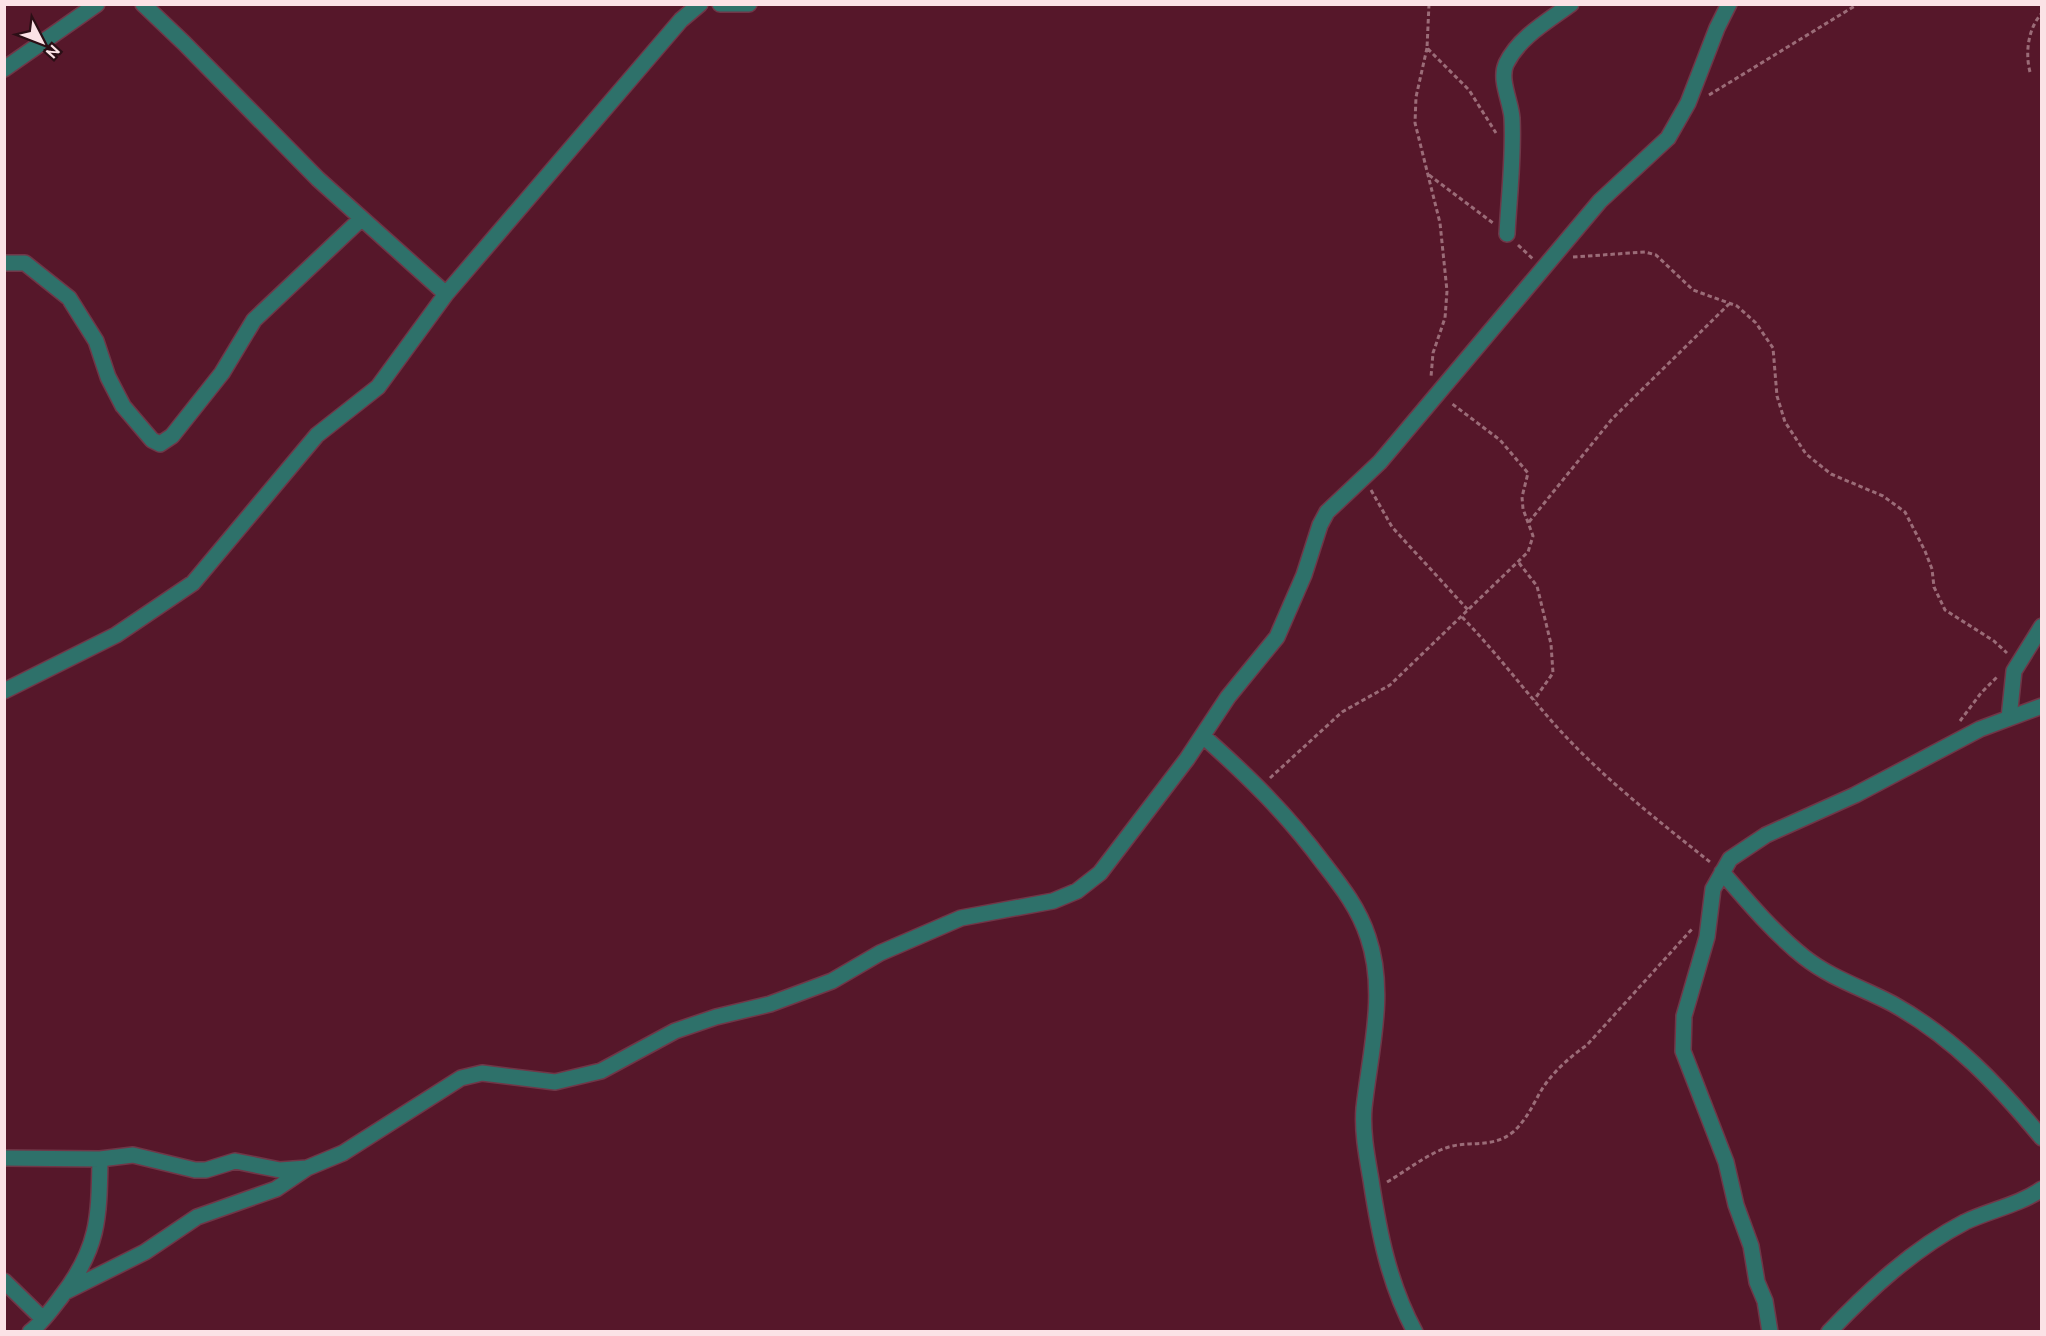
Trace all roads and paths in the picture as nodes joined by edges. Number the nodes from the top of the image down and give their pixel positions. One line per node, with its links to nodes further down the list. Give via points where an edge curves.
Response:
1 (97, 4): 12 (street)
2 (143, 4): 17 (street)
3 (700, 4): 22 (street, via 681,20)
4 (720, 4): 5 (street)
5 (749, 4)
6 (1429, 4): 11 (path)
7 (1570, 4): 18 (street, via 1528,36 1513,53 1504,73 1512,116 1513,165)
8 (1729, 4): 14 (street)
9 (1858, 4): 14 (path)
10 (2042, 13): 13 (path, via 2034,24 2026,52)
11 (1427, 48): 15 (path, via 1469,90); 16 (path, via 1414,123)
12 (4, 69)
13 (2030, 72)
14 (1686, 108): 19 (street, via 1663,143 1600,201)
15 (1498, 138)
16 (1429, 175): 18 (path); 24 (path, via 1440,223 1447,291 1445,318 1431,371)
17 (361, 219): 20 (street, via 254,320 222,373 172,436 160,444 123,406 96,340 69,298 25,263); 22 (street)
18 (1507, 234): 21 (path)
19 (1554, 256): 21 (street); 23 (path, via 1587,258 1645,252 1656,255 1693,290)
20 (4, 263)
21 (1543, 268): 24 (street)
22 (446, 294): 32 (street, via 378,387 317,435 193,583 116,635)
23 (1729, 304): 26 (path, via 1612,419); 31 (path, via 1756,323 1773,348 1777,396 1785,422 1806,454 1831,474 1883,496 1905,512 1925,551 1934,587 1945,610 2003,648)
24 (1438, 393): 25 (street); 26 (path, via 1510,449 1528,473 1522,496)
25 (1363, 477): 28 (path, via 1392,527); 36 (street, via 1327,512 1285,623)
26 (1529, 522): 27 (path, via 1533,544)
27 (1519, 562): 28 (path); 33 (path, via 1537,586 1551,644 1553,673)
28 (1469, 611): 29 (path)
29 (1462, 617): 33 (path); 38 (path, via 1389,685 1330,721)
30 (2042, 626): 31 (street)
31 (2013, 667): 35 (street); 37 (path, via 1968,708)
32 (4, 691)
33 (1534, 700): 39 (path, via 1595,766)
34 (2042, 706): 35 (street)
35 (2009, 717): 37 (street)
36 (1203, 736): 38 (street); 44 (street, via 1100,873 1077,891 1053,901 961,918 880,953 832,981 770,1004 675,1031 601,1071 555,1082 482,1073 461,1078 343,1154)
37 (1952, 742): 39 (street, via 1855,795 1758,840 1734,855)
38 (1260, 788): 46 (street, via 1344,889 1369,939 1375,963 1376,1004 1364,1111)
39 (1722, 872): 40 (street, via 1713,889); 41 (street, via 1803,956 1836,979 1892,1004 1957,1047 2006,1094)
40 (1710, 910): 46 (path, via 1594,1038 1553,1075 1512,1133 1485,1145 1442,1149); 52 (street, via 1707,937 1684,1016 1683,1051 1726,1162 1751,1246)
41 (2042, 1138)
42 (4, 1158): 43 (street)
43 (100, 1159): 44 (street, via 133,1155 195,1170 235,1161 280,1170); 48 (street, via 95,1237 85,1263)
44 (307, 1168): 48 (street, via 276,1189 197,1217 152,1248)
45 (2042, 1189): 53 (street, via 1929,1243 1895,1268)
46 (1372, 1190): 51 (street, via 1382,1249)
47 (4, 1281): 49 (street)
48 (65, 1292): 49 (street)
49 (43, 1319): 50 (street)
50 (30, 1332)
51 (1415, 1332)
52 (1770, 1332)
53 (1828, 1332)

